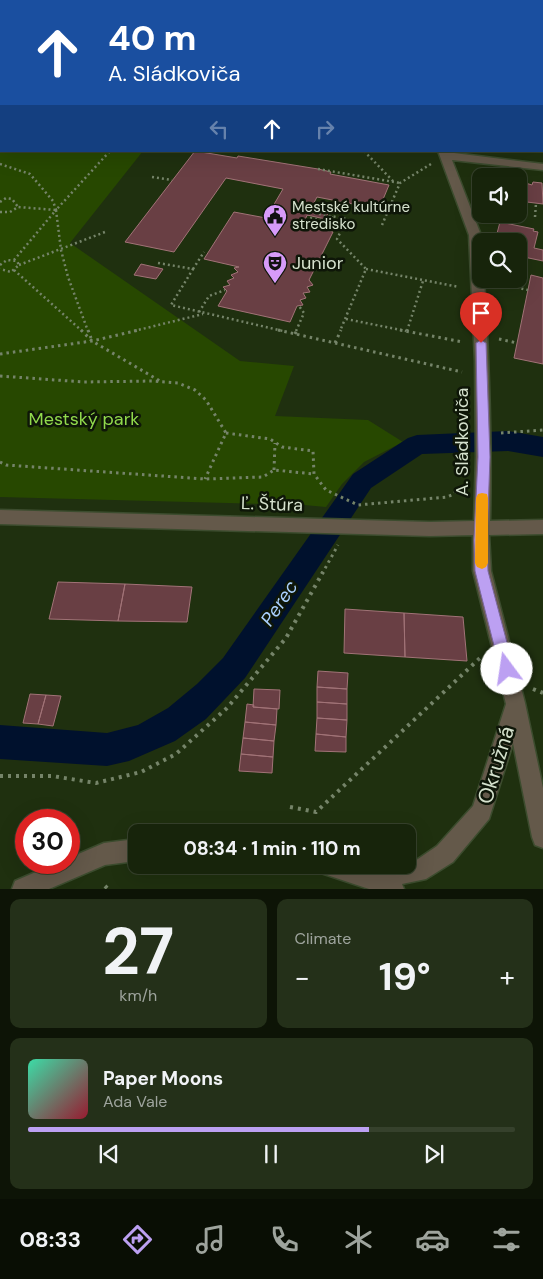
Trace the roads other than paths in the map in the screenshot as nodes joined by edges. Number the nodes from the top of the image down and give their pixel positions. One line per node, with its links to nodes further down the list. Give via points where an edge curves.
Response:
1 (445, 157): 2 (street); 5 (street, A. Sládkoviča, via 474,235 491,432 484,457)
2 (543, 167)
3 (0, 516): 5 (street, Ľ. Štúra)
4 (543, 526): 5 (street, Ľ. Štúra)
5 (481, 528): 6 (street, Okružná, via 482,571)
6 (515, 703): 7 (street, Okružná); 10 (street, Okružná, via 482,812 445,854 418,871)
7 (543, 837)
8 (128, 851): 11 (street, via 104,854)
9 (357, 874): 10 (street, Okružná)
10 (370, 878): 12 (street, Okružná)
11 (23, 889)
12 (393, 889)

